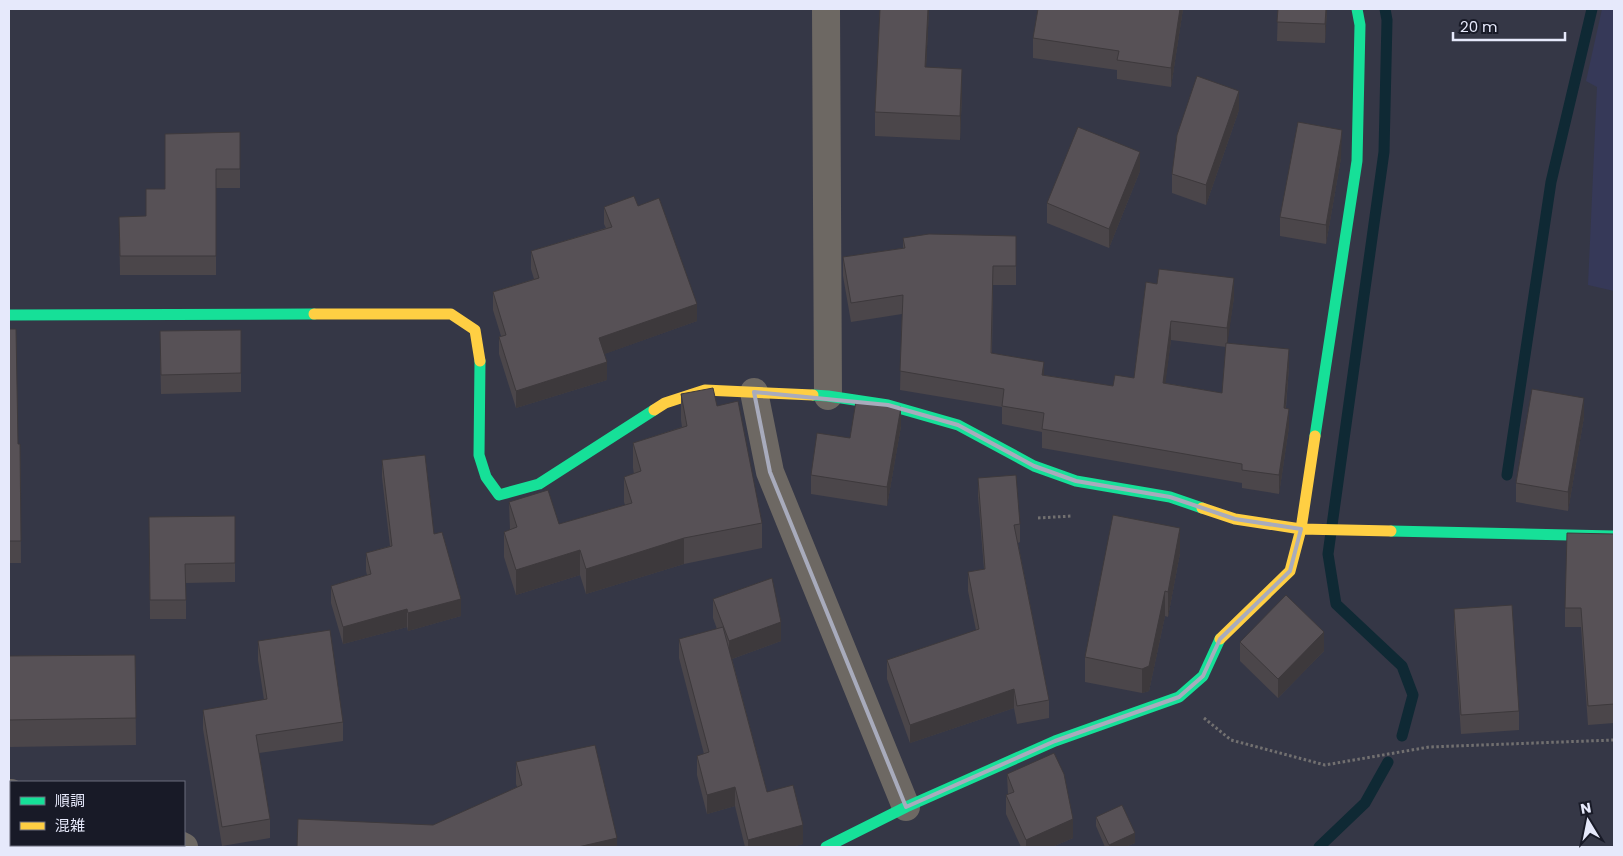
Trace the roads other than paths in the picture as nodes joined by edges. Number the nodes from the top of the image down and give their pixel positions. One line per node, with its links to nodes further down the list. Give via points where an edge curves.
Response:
1 (826, 9): 5 (street)
2 (1357, 9): 6 (street, via 1360,25 1357,162)
3 (9, 315): 4 (street, via 451,314 475,330 480,363 478,455 486,478 499,495 539,484 665,403 705,390)
4 (754, 392): 5 (street); 8 (street, via 770,472)
5 (828, 396): 6 (street, via 888,405 958,425 1034,466 1076,481 1170,497 1235,519)
6 (1301, 530): 7 (street); 8 (street, via 1290,571 1220,638 1203,676 1178,697 1055,741)
7 (1614, 536)
8 (906, 807): 9 (street)
9 (826, 847)

